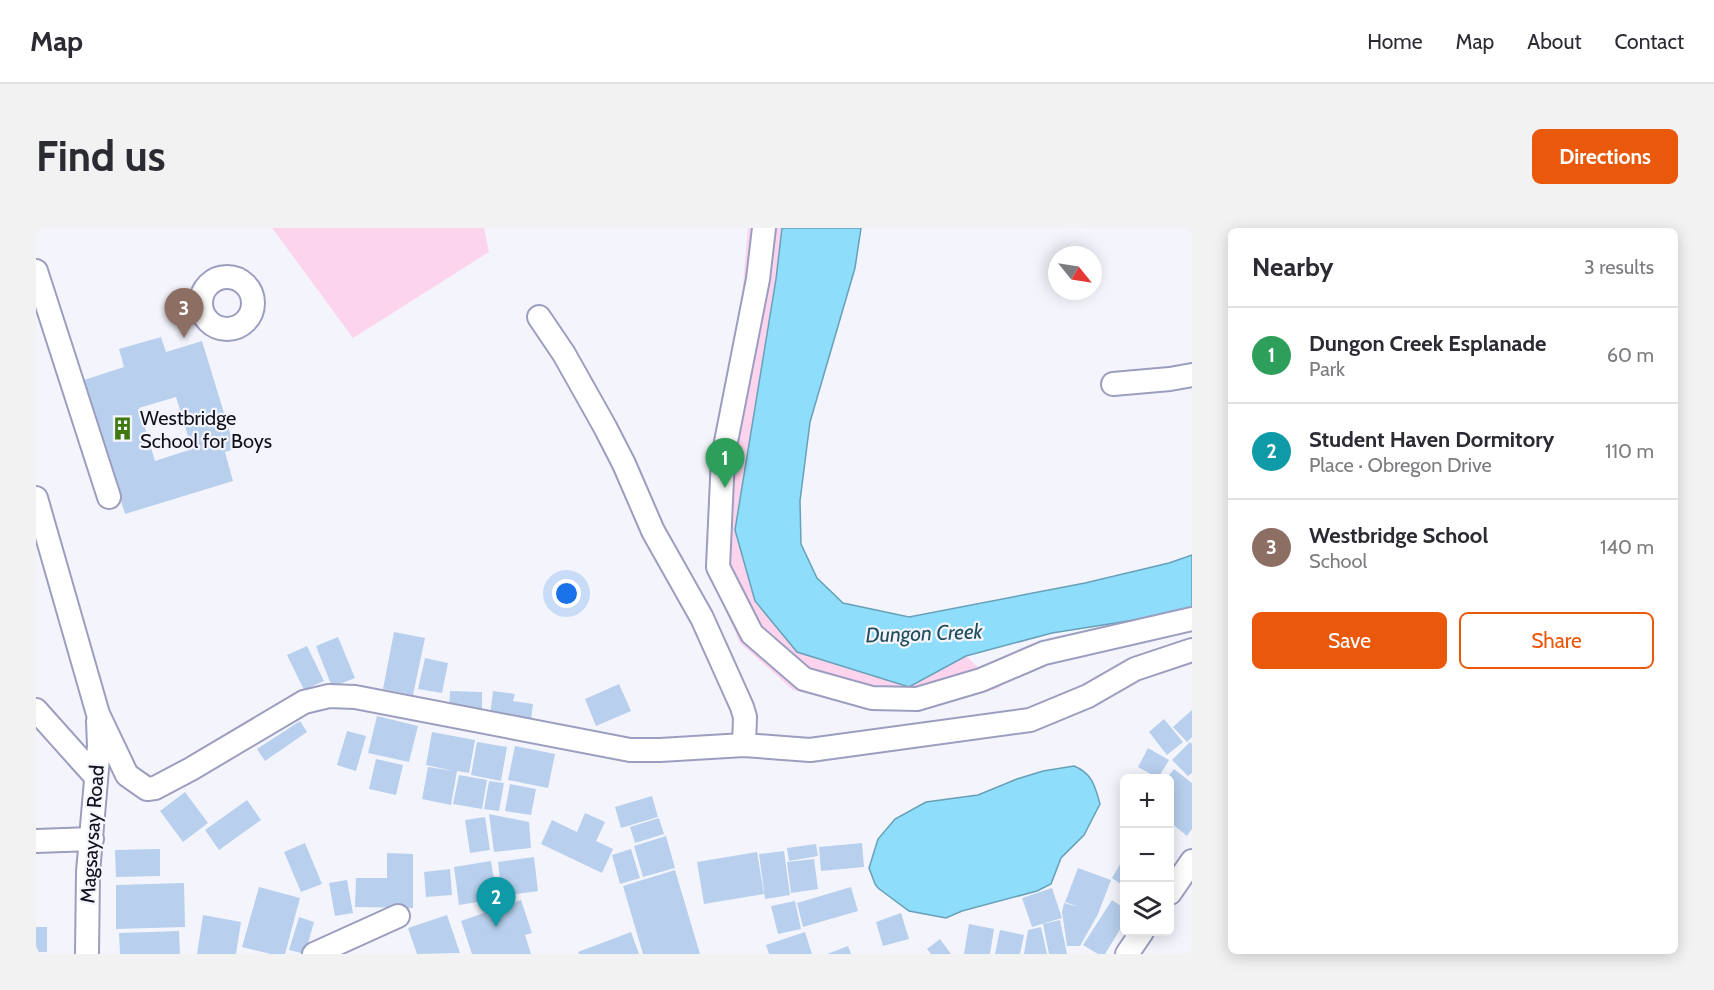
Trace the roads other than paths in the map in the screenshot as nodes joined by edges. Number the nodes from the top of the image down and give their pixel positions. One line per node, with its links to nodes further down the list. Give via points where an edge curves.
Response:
1 (764, 228): 8 (street, via 758,279 723,457 718,567 752,634 804,679 872,698 917,699 981,680 1044,653)
2 (36, 271): 6 (street)
3 (539, 316): 12 (street, via 585,390 653,531 702,618 742,707)
4 (1192, 375): 5 (street)
5 (1113, 384)
6 (109, 497)
7 (36, 498): 11 (street)
8 (1192, 619)
9 (1192, 650): 12 (street, via 1136,669 1088,696 1030,720 810,750)
10 (36, 710): 13 (street)
11 (98, 714): 12 (street, via 128,775 147,789 191,769 304,702 328,696 355,697 630,750); 13 (street, Magsaysay Road)
12 (744, 745)
13 (96, 777): 14 (street, Magsaysay Road)
14 (92, 840): 15 (street); 20 (street, Magsaysay Road)
15 (36, 841)
16 (1192, 861): 17 (street)
17 (1174, 887)
18 (398, 916): 21 (street)
19 (1139, 936): 22 (street)
20 (87, 954)
21 (314, 954)
22 (1127, 954)

